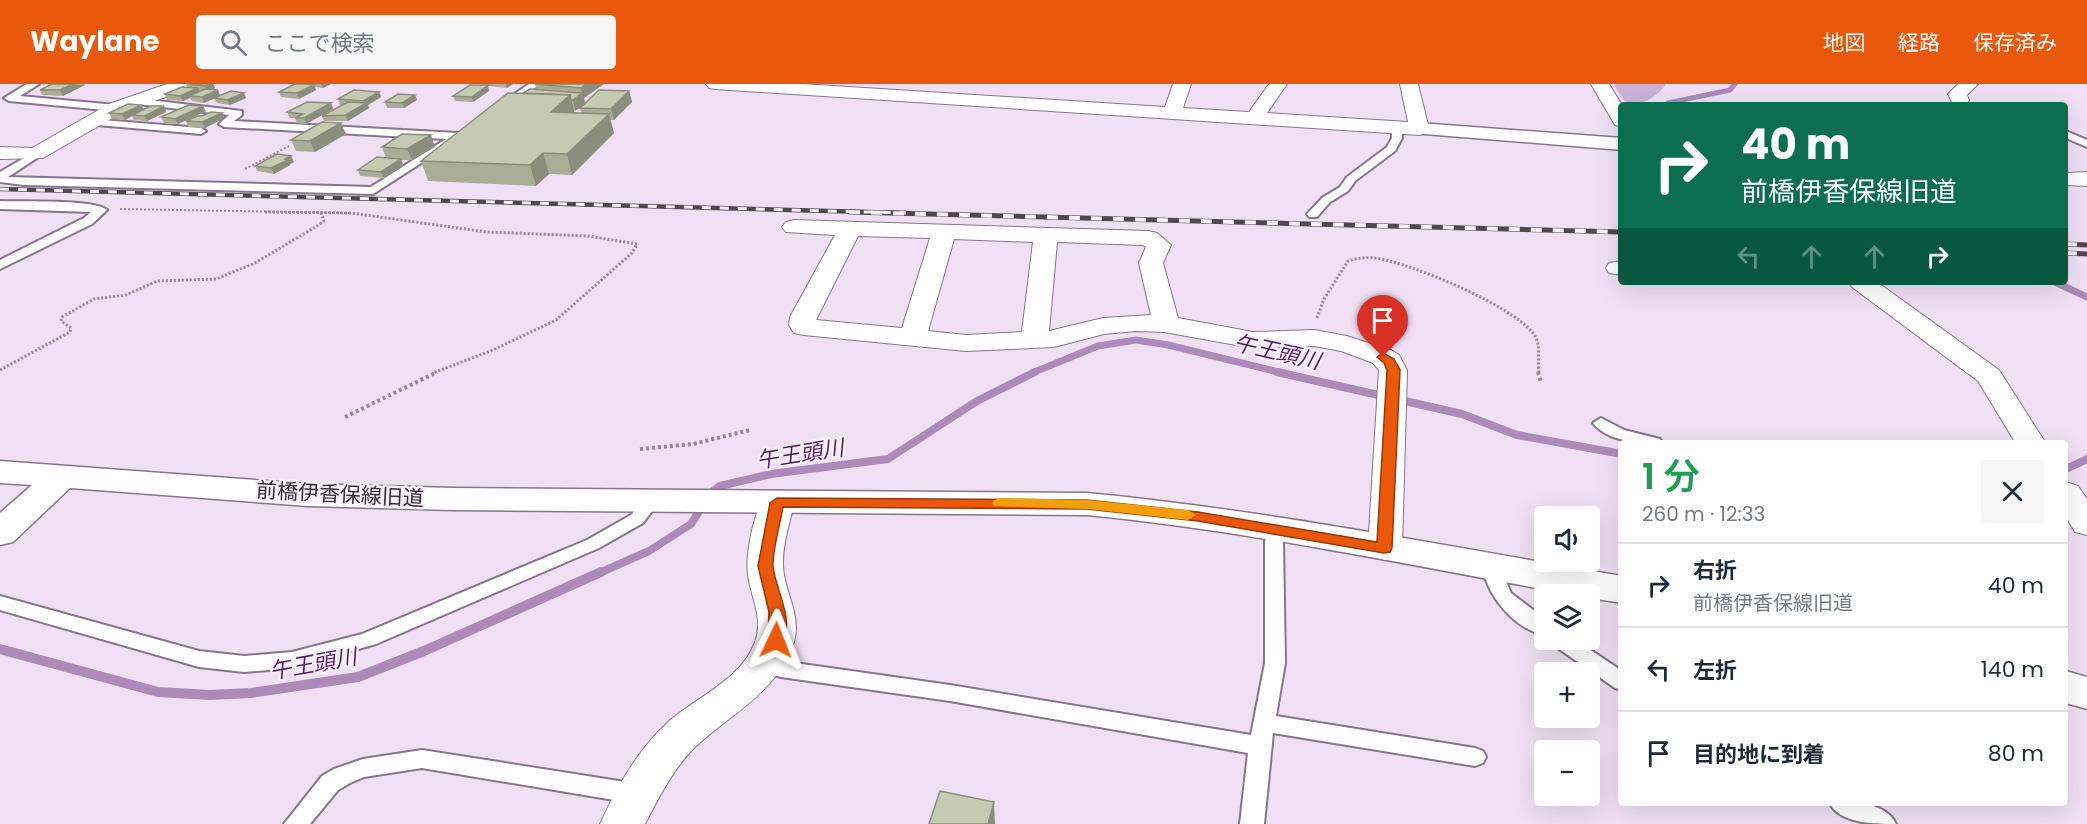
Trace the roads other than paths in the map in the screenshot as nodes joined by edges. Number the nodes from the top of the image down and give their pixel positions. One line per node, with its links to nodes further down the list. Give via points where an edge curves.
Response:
1 (34, 84): 13 (lane, via 9,98)
2 (185, 84): 13 (street)
3 (535, 84): 14 (lane)
4 (715, 84): 10 (street)
5 (1013, 84): 12 (street)
6 (1182, 84): 15 (street)
7 (1278, 84): 17 (street)
8 (1409, 84): 21 (street)
9 (1600, 84): 16 (street)
10 (787, 86): 11 (street)
11 (923, 91): 12 (street)
12 (1000, 102): 15 (street, via 1089,100)
13 (124, 105): 18 (street); 24 (lane, via 238,113 224,123)
14 (498, 110)
15 (1172, 113): 17 (street)
16 (1618, 114)
17 (1254, 119): 19 (street)
18 (90, 122): 22 (lane); 28 (street)
19 (1397, 127): 21 (street); 33 (lane, via 1391,149)
20 (472, 128): 24 (lane)
21 (1419, 129): 25 (street)
22 (201, 131)
23 (2068, 135): 26 (lane)
24 (459, 136): 29 (lane, via 374,191 24,182)
25 (1618, 144)
26 (2087, 144)
27 (0, 153): 28 (street)
28 (36, 154): 29 (lane)
29 (0, 178)
30 (2068, 179): 31 (street)
31 (2087, 179)
32 (0, 205): 38 (lane, via 101,210)
33 (1313, 214)
34 (794, 227): 35 (street)
35 (850, 229): 36 (street); 41 (street, via 802,317 802,325)
36 (944, 232): 37 (street); 41 (street)
37 (1046, 235): 40 (street, via 1144,238 1157,242 1151,263); 42 (street)
38 (0, 264)
39 (1865, 285): 46 (street, via 1989,376)
40 (1164, 324): 42 (street, via 1103,326 1065,337); 53 (street, via 1253,340 1330,341 1389,361 1394,370)
41 (912, 339): 42 (street, via 959,343)
42 (1035, 339)
43 (1601, 423): 44 (lane)
44 (1621, 438): 45 (lane)
45 (1638, 440)
46 (2029, 440)
47 (0, 472): 48 (street, 前橋伊香保線旧道)
48 (64, 475): 49 (street, 前橋伊香保線旧道, via 308,495); 52 (street)
49 (681, 502): 50 (street, 前橋伊香保線旧道); 56 (lane, via 369,639 295,659 241,664 198,660)
50 (777, 503): 51 (street, 前橋伊香保線旧道, via 1087,504); 59 (street, via 765,566 777,612 777,630)
51 (1277, 529): 53 (street, 前橋伊香保線旧道); 63 (lane, via 1275,663)
52 (0, 533)
53 (1384, 548): 54 (street, 前橋伊香保線旧道)
54 (1491, 568): 55 (street, 前橋伊香保線旧道); 57 (lane, via 1496,589 1505,603)
55 (1618, 589)
56 (0, 603)
57 (1534, 622)
58 (1575, 650): 60 (lane)
59 (764, 664): 64 (lane); 67 (street, via 741,690 679,737 655,767)
60 (1618, 679)
61 (2068, 688): 62 (street)
62 (2087, 693)
63 (1264, 723): 64 (lane); 65 (lane)
64 (1260, 746): 69 (lane)
65 (1476, 757)
66 (1848, 806): 70 (lane)
67 (631, 809): 68 (lane, via 519,773 422,759 363,768 342,776 330,783)
68 (296, 824)
69 (1252, 824)
70 (1884, 824)

